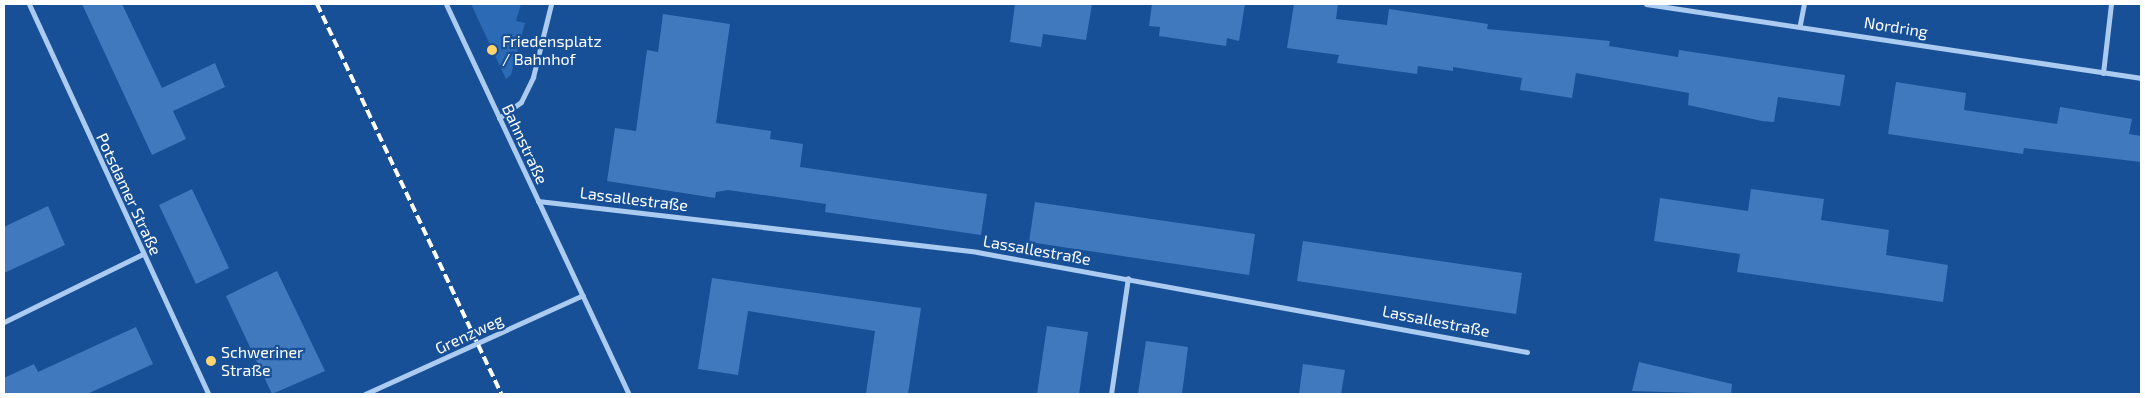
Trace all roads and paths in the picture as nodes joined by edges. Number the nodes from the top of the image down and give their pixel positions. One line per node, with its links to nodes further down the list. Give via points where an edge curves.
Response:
1 (29, 4): 12 (street, Potsdamer Straße)
2 (446, 4): 10 (street, Bahnstraße)
3 (550, 4): 10 (street, via 533,77 521,102)
4 (1646, 4): 7 (street, Nordring)
5 (1804, 4): 7 (street)
6 (2111, 4): 8 (street)
7 (1800, 24): 8 (street, Nordring)
8 (2103, 73): 9 (street, Nordring)
9 (2141, 78)
10 (499, 118): 11 (street, Bahnstraße)
11 (538, 201): 13 (street, Lassallestraße, via 977,252); 14 (street, Bahnstraße)
12 (143, 254): 15 (street); 17 (street, Potsdamer Straße)
13 (1128, 278): 16 (street, Lassallestraße); 20 (street)
14 (583, 295): 18 (street, Grenzweg); 19 (street, Bahnstraße)
15 (4, 322)
16 (1527, 352)
17 (208, 394)
18 (365, 394)
19 (628, 394)
20 (1110, 394)

